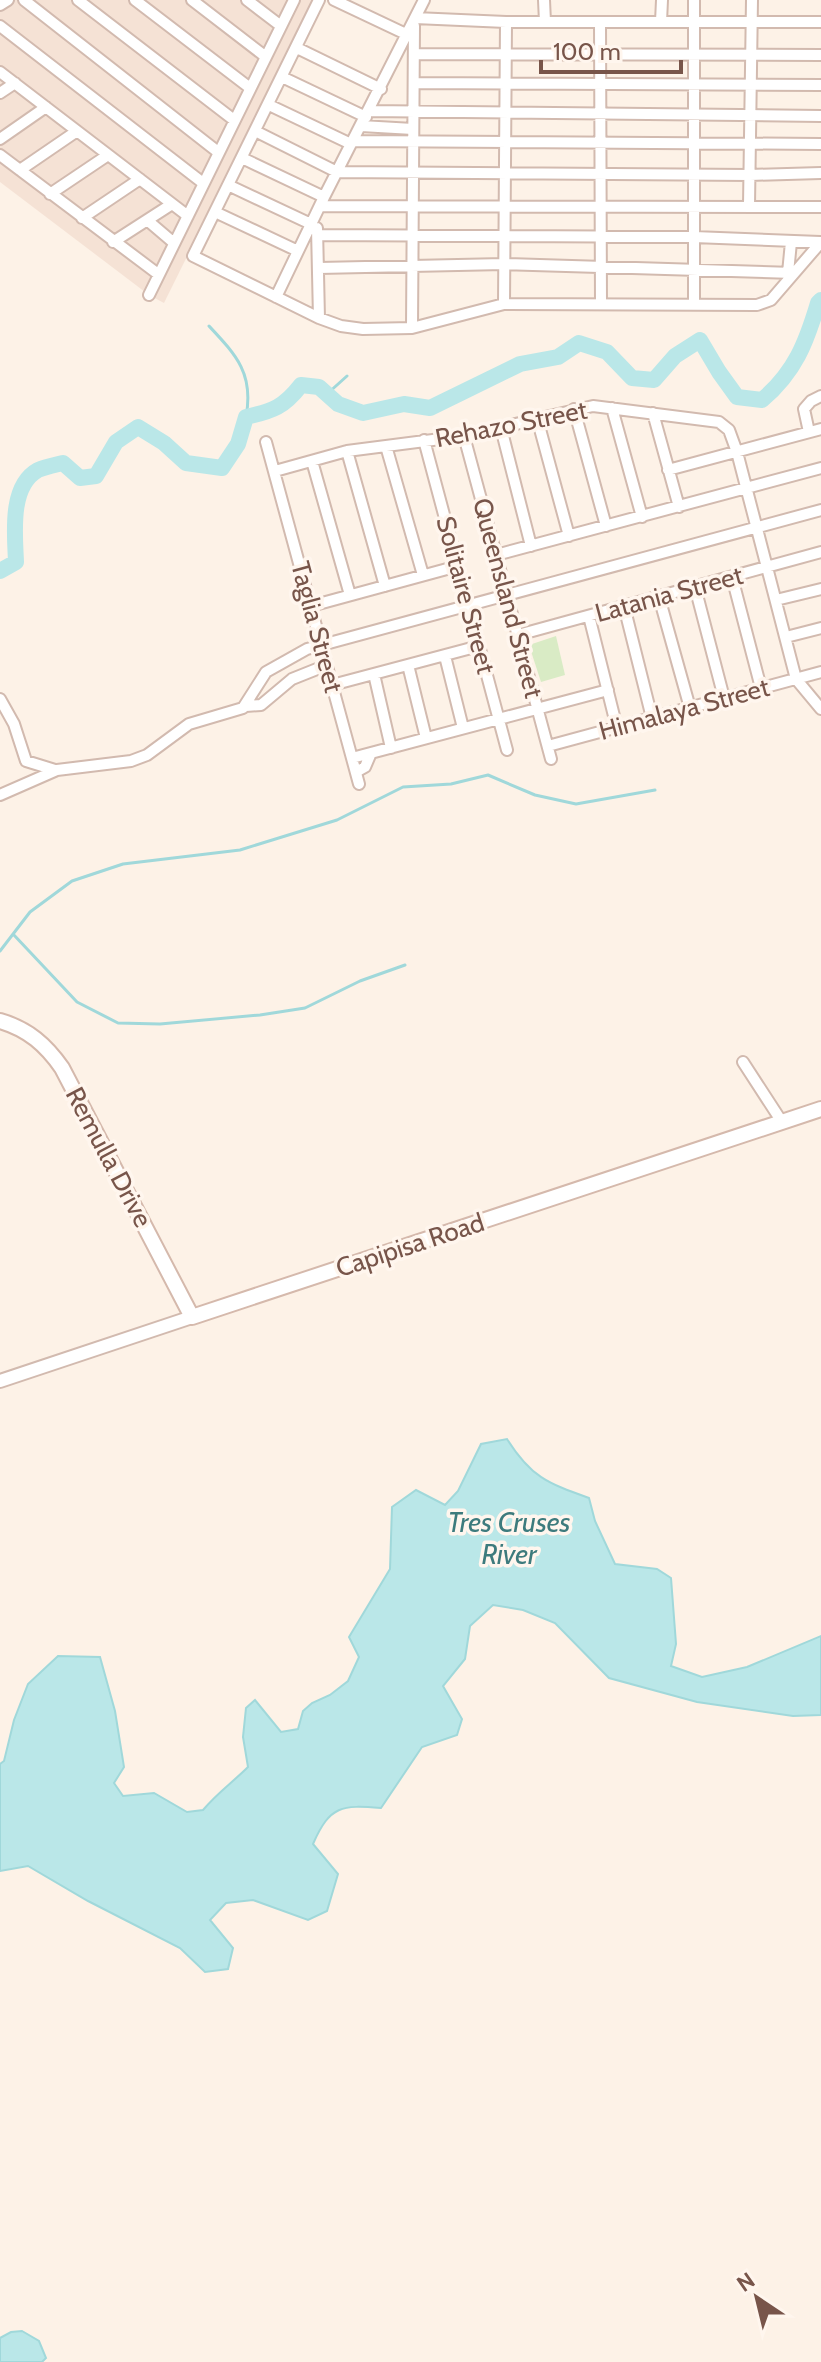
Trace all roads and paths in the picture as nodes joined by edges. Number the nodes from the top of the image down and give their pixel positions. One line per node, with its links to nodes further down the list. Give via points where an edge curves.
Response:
1 (8, 0): 15 (street)
2 (24, 0): 68 (street)
3 (78, 0): 56 (street)
4 (135, 0): 44 (street)
5 (192, 0): 34 (street)
6 (247, 0): 25 (street)
7 (294, 0): 25 (street)
8 (319, 0): 27 (street)
9 (334, 0): 26 (street)
10 (424, 0): 16 (street)
11 (544, 0): 18 (street)
12 (662, 0): 20 (street)
13 (694, 0): 22 (street)
14 (752, 0): 23 (street)
15 (0, 5)
16 (414, 20): 17 (street); 26 (street); 30 (street)
17 (506, 22): 18 (street); 28 (street)
18 (545, 22): 19 (street)
19 (600, 22): 20 (street); 31 (street)
20 (661, 22): 22 (street)
21 (821, 22): 23 (street)
22 (694, 23): 23 (street); 29 (street)
23 (753, 23): 32 (street)
24 (0, 26): 81 (street)
25 (281, 26): 34 (street)
26 (408, 35): 45 (street)
27 (297, 48): 36 (street); 45 (street)
28 (506, 53): 30 (street); 31 (street); 39 (street)
29 (694, 53): 31 (street); 32 (street); 41 (street)
30 (414, 54): 38 (street)
31 (600, 55): 40 (street)
32 (752, 55): 33 (street); 42 (street)
33 (821, 55)
34 (266, 57): 44 (street)
35 (0, 72): 37 (street)
36 (282, 77): 47 (street); 55 (street)
37 (15, 83): 46 (street); 48 (street)
38 (414, 83): 39 (street); 49 (street)
39 (505, 83): 40 (street); 50 (street)
40 (600, 83): 41 (street); 51 (street)
41 (694, 84): 42 (street); 52 (street)
42 (752, 85): 43 (street); 53 (street)
43 (821, 85)
44 (250, 88): 56 (street)
45 (381, 89): 55 (street)
46 (0, 93)
47 (269, 105): 59 (street); 64 (street)
48 (46, 107): 58 (street); 60 (street)
49 (413, 113): 50 (street); 55 (street); 57 (street)
50 (505, 113): 51 (street); 62 (street)
51 (599, 113): 52 (street); 63 (street)
52 (694, 114): 53 (street); 65 (street)
53 (751, 115): 54 (street); 66 (street)
54 (821, 116)
55 (365, 118): 57 (street); 64 (street)
56 (234, 120): 68 (street)
57 (413, 129): 61 (street)
58 (77, 131): 70 (street); 72 (street)
59 (255, 131): 71 (street); 73 (street)
60 (0, 139)
61 (413, 142): 62 (street); 64 (street); 75 (street)
62 (505, 142): 63 (street); 74 (street)
63 (598, 142): 65 (street); 76 (street)
64 (352, 143): 73 (street)
65 (694, 143): 66 (street); 77 (street)
66 (750, 143): 67 (street); 79 (street)
67 (821, 144)
68 (218, 152): 81 (street)
69 (0, 155): 72 (street)
70 (108, 155): 80 (street); 83 (street)
71 (242, 158): 82 (street); 91 (street)
72 (20, 170): 83 (street)
73 (337, 172): 75 (street); 91 (street)
74 (504, 172): 75 (street); 76 (street); 85 (street)
75 (412, 173): 86 (street)
76 (599, 173): 77 (street); 87 (street)
77 (694, 173): 79 (street); 89 (street)
78 (821, 173): 79 (street)
79 (750, 175): 88 (street)
80 (140, 179): 84 (street); 94 (street)
81 (203, 183): 93 (street)
82 (228, 185): 91 (street); 92 (street)
83 (50, 194): 94 (street)
84 (172, 204): 93 (street); 95 (street)
85 (504, 204): 86 (street); 87 (street); 98 (street)
86 (412, 205): 91 (street); 97 (street)
87 (600, 205): 89 (street); 99 (street)
88 (749, 205): 89 (street); 90 (street)
89 (694, 206): 100 (street)
90 (821, 207)
91 (317, 210): 96 (street); 105 (street)
92 (215, 212): 105 (street); 114 (street, via 193,256)
93 (188, 216): 104 (street)
94 (82, 218): 101 (street)
95 (147, 220): 101 (street); 104 (street)
96 (318, 235): 97 (street); 109 (street)
97 (412, 235): 98 (street); 107 (street)
98 (504, 235): 99 (street); 106 (street)
99 (599, 236): 100 (street); 108 (street)
100 (694, 237): 102 (street); 110 (street)
101 (113, 242): 112 (street)
102 (791, 242): 103 (street); 111 (street)
103 (821, 242): 111 (street)
104 (174, 243): 112 (street)
105 (298, 251): 114 (street)
106 (504, 264): 107 (street); 108 (street); 115 (street)
107 (412, 265): 109 (street); 119 (street)
108 (600, 266): 110 (street); 116 (street)
109 (319, 268): 118 (street)
110 (694, 268): 111 (street); 117 (street)
111 (791, 273): 117 (street, via 765,303)
112 (158, 274): 113 (street)
113 (149, 295)
114 (276, 297): 118 (street)
115 (504, 304): 116 (street); 119 (street)
116 (601, 304): 117 (street)
117 (694, 304)
118 (319, 318): 119 (street, via 363,329)
119 (412, 328)
120 (821, 396): 127 (street, via 804,409)
121 (612, 408): 122 (street, Rehazo Street); 123 (street, Rehazo Street); 141 (street)
122 (574, 409): 124 (street, Rehazo Street); 142 (street)
123 (653, 413): 133 (street, Rehazo Street, via 719,422 729,430); 136 (street)
124 (537, 418): 125 (street, Rehazo Street); 144 (street)
125 (501, 428): 128 (street, Rehazo Street); 145 (street)
126 (821, 429): 127 (street)
127 (809, 432): 133 (street)
128 (464, 436): 129 (street, Rehazo Street); 147 (street, Queensland Street)
129 (424, 440): 131 (street, Rehazo Street); 148 (street, Solitaire Street)
130 (266, 442): 137 (street, Taglia Street)
131 (386, 446): 132 (street, Rehazo Street); 150 (street)
132 (347, 451): 134 (street, Rehazo Street); 152 (street)
133 (737, 452): 136 (street); 138 (street, Rehazo Street)
134 (312, 461): 137 (street, Rehazo Street); 155 (street)
135 (821, 468): 138 (street)
136 (668, 470): 139 (street)
137 (275, 471): 159 (street, Taglia Street)
138 (747, 489): 139 (street); 143 (street, Rehazo Street)
139 (679, 507): 141 (street)
140 (821, 510): 143 (street)
141 (642, 517): 142 (street)
142 (606, 526): 144 (street)
143 (758, 527): 149 (street, Rehazo Street); 156 (street)
144 (569, 536): 145 (street)
145 (531, 546): 147 (street)
146 (821, 552): 149 (street, Latania Street)
147 (496, 555): 156 (street, Queensland Street)
148 (458, 566): 150 (street); 161 (street, Solitaire Street)
149 (768, 567): 151 (street, Latania Street); 158 (street, Rehazo Street)
150 (423, 575): 152 (street)
151 (732, 577): 153 (street, Latania Street); 175 (street)
152 (385, 586): 155 (street)
153 (695, 587): 157 (street, Latania Street); 177 (street)
154 (821, 589): 158 (street)
155 (350, 595): 159 (street)
156 (507, 597): 161 (street); 164 (street, Queensland Street)
157 (659, 597): 160 (street, Latania Street); 181 (street)
158 (776, 600): 165 (street, Rehazo Street)
159 (311, 606): 166 (street, Taglia Street)
160 (624, 606): 162 (street, Latania Street); 184 (street)
161 (469, 607): 166 (street); 167 (street, Solitaire Street)
162 (589, 616): 164 (street, Latania Street); 176 (street)
163 (821, 628): 165 (street)
164 (518, 635): 180 (street, Queensland Street)
165 (786, 637): 173 (street, Rehazo Street)
166 (322, 645): 169 (street, Taglia Street); 179 (street, via 266,672)
167 (479, 646): 168 (street); 183 (street, Solitaire Street)
168 (445, 656): 170 (street); 185 (street)
169 (327, 665): 174 (street, Taglia Street); 179 (street, via 292,679 261,705)
170 (408, 665): 172 (street); 187 (street)
171 (821, 672): 173 (street, Himalaya Street)
172 (374, 674): 174 (street); 189 (street)
173 (796, 679): 175 (street, Himalaya Street); 182 (street)
174 (332, 685): 192 (street, Taglia Street)
175 (761, 688): 177 (street, Himalaya Street)
176 (608, 690): 180 (street); 186 (street)
177 (724, 698): 181 (street, Himalaya Street)
178 (0, 699): 194 (street, via 26,761)
179 (246, 706): 194 (street, via 189,724 131,761)
180 (538, 708): 183 (street); 188 (street, Queensland Street)
181 (690, 708): 184 (street, Himalaya Street)
182 (821, 709)
183 (499, 718): 185 (street); 190 (street, Solitaire Street)
184 (652, 718): 186 (street, Himalaya Street)
185 (463, 728): 187 (street)
186 (617, 728): 188 (street, Himalaya Street)
187 (426, 738): 189 (street)
188 (548, 746): 193 (street, Queensland Street)
189 (391, 748): 191 (street)
190 (507, 750)
191 (371, 753): 192 (street); 195 (street)
192 (352, 758): 195 (street, Taglia Street)
193 (551, 759)
194 (57, 770): 197 (street)
195 (356, 772): 196 (street, Taglia Street)
196 (359, 784)
197 (0, 795)
198 (4, 1022): 202 (main road, Remulla Drive, via 39,1040 62,1068)
199 (743, 1062): 201 (street)
200 (821, 1109): 201 (main road, Capipisa Road)
201 (782, 1122): 202 (main road, Capipisa Road)
202 (192, 1317): 203 (street, Capipisa Road)
203 (0, 1381)

